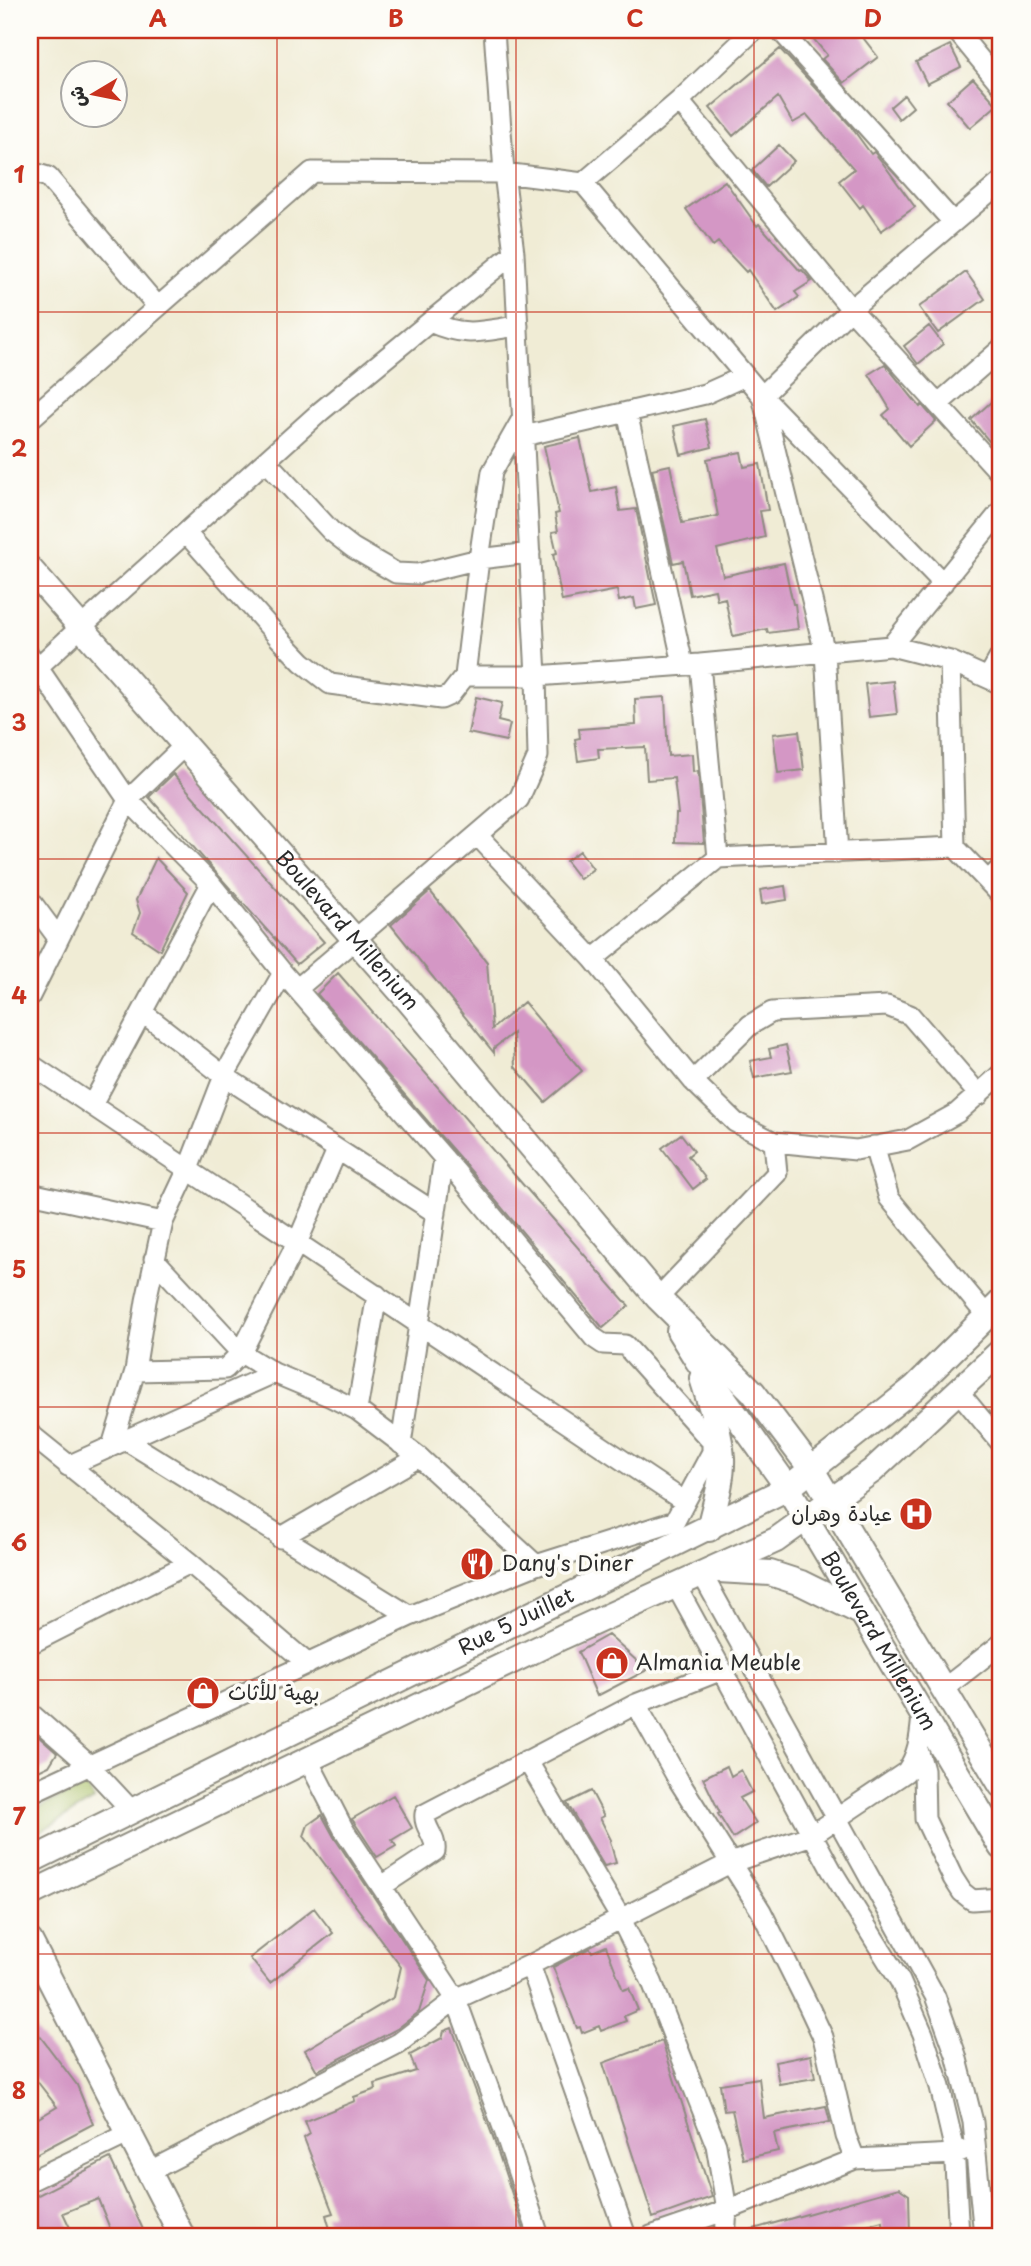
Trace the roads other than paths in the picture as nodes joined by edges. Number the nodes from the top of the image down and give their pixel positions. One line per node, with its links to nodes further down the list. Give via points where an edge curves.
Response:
1 (494, 30): 7 (street)
2 (754, 30): 6 (street)
3 (780, 30): 11 (street)
4 (959, 31): 5 (street)
5 (1001, 85)
6 (679, 101): 10 (street); 14 (street)
7 (504, 173): 10 (street); 12 (street); 13 (street, via 312,172)
8 (30, 177): 13 (street, via 48,177)
9 (1001, 182): 11 (street)
10 (583, 183): 18 (street)
11 (953, 222): 14 (street)
12 (514, 253): 15 (street); 16 (street)
13 (158, 307): 22 (street)
14 (851, 309): 19 (street); 20 (street)
15 (430, 322): 16 (street, via 468,333); 24 (street)
16 (518, 326): 23 (street)
17 (1001, 349): 20 (street)
18 (744, 376): 19 (street); 21 (street, via 705,394)
19 (762, 396): 31 (street); 34 (street)
20 (938, 404): 25 (street)
21 (627, 412): 23 (street); 37 (street)
22 (30, 419)
23 (523, 427): 28 (street); 29 (street, via 492,472)
24 (266, 461): 27 (street); 29 (street, via 331,531 396,573 418,574)
25 (1001, 474)
26 (1001, 511): 31 (street)
27 (186, 533): 32 (street); 40 (street, via 302,662 330,684 441,699)
28 (530, 553): 29 (street); 39 (street)
29 (479, 559): 40 (street)
30 (30, 569): 32 (main road, Boulevard Millenium)
31 (943, 583): 33 (street)
32 (81, 627): 38 (street); 42 (main road, Boulevard Millenium)
33 (891, 646): 34 (street); 36 (street)
34 (825, 653): 37 (street); 46 (street)
35 (1001, 655): 41 (street)
36 (950, 661): 41 (street); 45 (street)
37 (691, 664): 39 (street); 47 (street)
38 (33, 667): 43 (street)
39 (536, 676): 40 (street); 44 (street, via 538,756 519,799)
40 (465, 677)
41 (995, 681)
42 (185, 745): 43 (street); 52 (main road, Boulevard Millenium)
43 (128, 800): 49 (street); 51 (street)
44 (478, 836): 52 (street); 53 (street)
45 (955, 847): 46 (street); 48 (street)
46 (838, 853): 47 (street)
47 (718, 859): 53 (street)
48 (997, 881)
49 (211, 884): 54 (street); 57 (street)
50 (30, 900): 51 (street)
51 (58, 938): 56 (street)
52 (354, 938): 55 (street); 75 (main road, Boulevard Millenium)
53 (593, 959): 61 (street)
54 (283, 973): 55 (street); 60 (street)
55 (298, 988): 67 (street)
56 (30, 996)
57 (142, 1012): 60 (street); 63 (street)
58 (30, 1064): 63 (street)
59 (1001, 1074): 62 (street)
60 (224, 1076): 66 (street); 68 (street)
61 (693, 1081): 62 (street, via 750,1025 772,1012 887,1006 910,1015); 64 (street, via 735,1122)
62 (979, 1095): 65 (street, via 908,1140)
63 (92, 1105): 68 (street)
64 (774, 1142): 65 (street, via 856,1150); 75 (street, via 777,1173)
65 (874, 1146): 76 (street, via 888,1198)
66 (337, 1150): 70 (street); 72 (street)
67 (444, 1158): 70 (street); 94 (street, via 594,1338 603,1344 625,1345 712,1442 712,1452)
68 (188, 1169): 71 (street); 72 (street)
69 (30, 1193): 71 (street)
70 (436, 1213): 77 (street)
71 (163, 1222): 73 (street)
72 (298, 1241): 74 (street); 79 (street)
73 (154, 1259): 79 (street); 81 (street)
74 (377, 1295): 77 (street); 84 (street)
75 (658, 1298): 80 (main road, Boulevard Millenium); 91 (main road, Boulevard Millenium, via 753,1392)
76 (994, 1309): 91 (main road, Rue 5 Juillet, via 914,1388)
77 (421, 1324): 88 (street); 94 (street)
78 (1001, 1352): 83 (main road, Rue 5 Juillet)
79 (241, 1353): 81 (street, via 225,1368); 82 (street)
80 (696, 1360): 92 (main road, Boulevard Millenium); 96 (main road, via 722,1460 719,1485)
81 (135, 1371): 86 (street)
82 (274, 1373): 84 (street); 86 (street)
83 (958, 1391): 87 (street); 93 (main road, Rue 5 Juillet, via 872,1471)
84 (357, 1410): 88 (street)
85 (31, 1438): 90 (street)
86 (119, 1443): 90 (street); 97 (street)
87 (1001, 1443)
88 (401, 1444): 89 (street)
89 (419, 1457): 97 (street); 99 (street)
90 (68, 1466): 98 (street)
91 (812, 1470): 92 (main road, Rue 5 Juillet); 93 (main road, Boulevard Millenium)
92 (788, 1488): 95 (main road, Boulevard Millenium); 96 (main road, Rue 5 Juillet)
93 (831, 1501): 95 (main road, Rue 5 Juillet); 108 (main road, Boulevard Millenium)
94 (685, 1502): 96 (street)
95 (806, 1518): 100 (main road, Rue 5 Juillet, via 776,1540); 102 (main road, Boulevard Millenium)
96 (691, 1530): 99 (street); 118 (main road, Rue 5 Juillet)
97 (280, 1538): 103 (street)
98 (190, 1563): 104 (street); 106 (street)
99 (536, 1565): 103 (street)
100 (707, 1572): 101 (main road, Rue 5 Juillet); 102 (main road, via 770,1573); 119 (street)
101 (676, 1586): 107 (street); 113 (main road, Rue 5 Juillet)
102 (862, 1614): 111 (main road, Boulevard Millenium)
103 (410, 1616): 106 (street)
104 (30, 1644)
105 (1001, 1644): 108 (street)
106 (308, 1664): 115 (street)
107 (722, 1670): 109 (street); 120 (street)
108 (943, 1690): 116 (main road, Boulevard Millenium)
109 (636, 1704): 114 (street); 123 (street)
110 (30, 1713): 115 (street)
111 (922, 1715): 112 (street); 121 (main road, Boulevard Millenium)
112 (918, 1749): 119 (street, via 905,1772); 126 (street, via 924,1770 925,1819 953,1878 972,1900)
113 (308, 1760): 124 (street, via 344,1830); 125 (main road, Rue 5 Juillet)
114 (527, 1760): 124 (street, via 425,1814 435,1851); 127 (street)
115 (89, 1765): 117 (street); 118 (street)
116 (1001, 1785)
117 (30, 1793)
118 (132, 1811): 122 (main road, Rue 5 Juillet)
119 (836, 1817): 120 (street); 132 (street, via 935,1996 956,2055)
120 (813, 1835): 123 (street); 133 (street, via 900,1981 940,2087)
121 (1001, 1847)
122 (30, 1861)
123 (730, 1863): 127 (street); 134 (street, via 761,1912 823,2037)
124 (382, 1886): 130 (street)
125 (30, 1894)
126 (1001, 1898)
127 (620, 1917): 129 (street); 137 (street, via 652,1982 716,2145)
128 (30, 1941): 131 (main road)
129 (530, 1965): 130 (street); 140 (street)
130 (456, 1999): 135 (street, via 399,2043); 139 (street)
131 (130, 2133): 135 (main road); 136 (street)
132 (976, 2146): 133 (street); 144 (street)
133 (954, 2154): 134 (street); 143 (street)
134 (855, 2159): 137 (street)
135 (150, 2171): 138 (main road)
136 (30, 2180)
137 (727, 2210): 141 (street); 142 (street)
138 (182, 2236)
139 (539, 2236)
140 (626, 2236)
141 (651, 2236)
142 (725, 2236)
143 (958, 2236)
144 (984, 2236)

